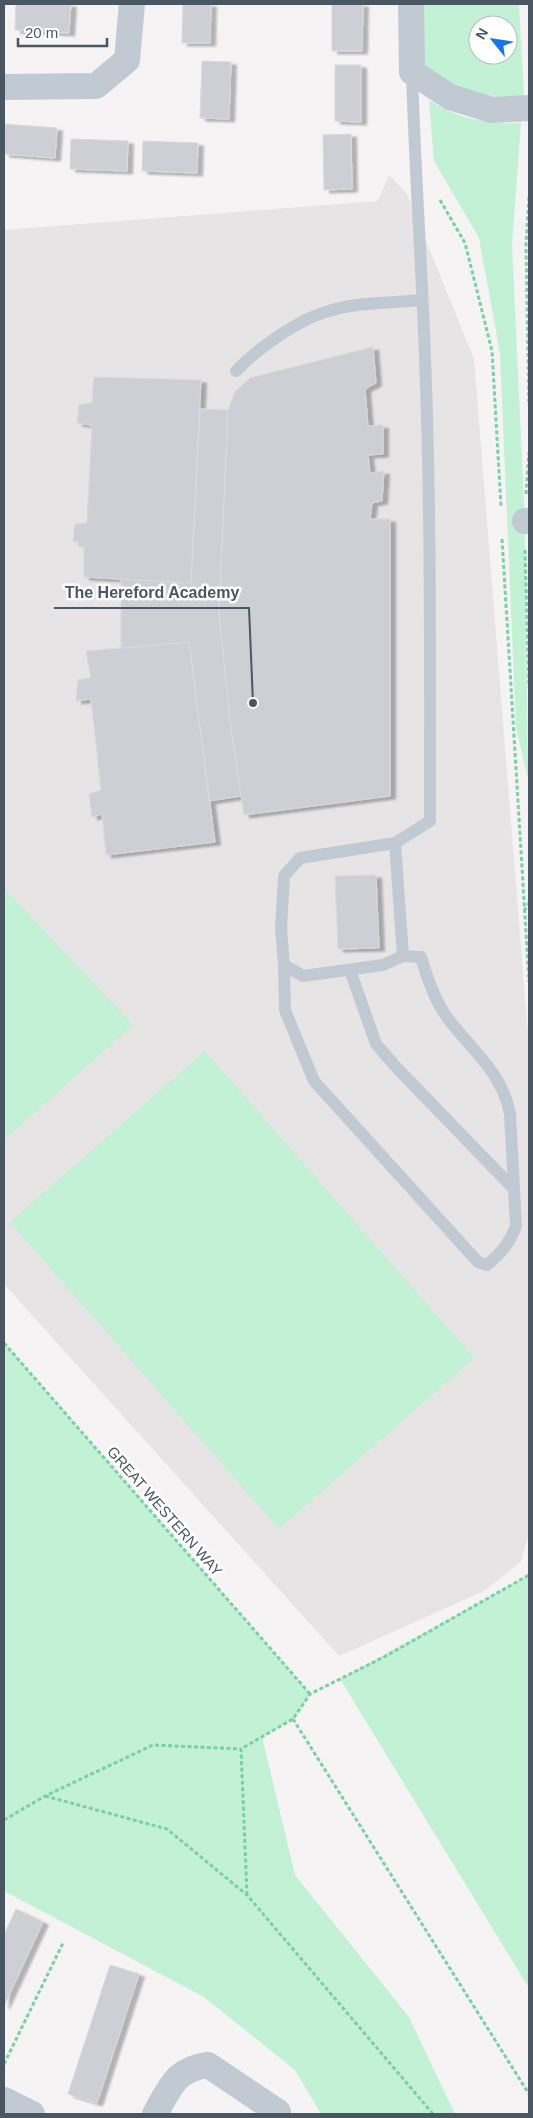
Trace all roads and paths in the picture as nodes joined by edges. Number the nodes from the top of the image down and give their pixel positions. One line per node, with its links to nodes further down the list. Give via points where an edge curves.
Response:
1 (132, 4): 4 (street, via 127,60 96,86)
2 (411, 4): 3 (street)
3 (412, 72): 5 (street, via 450,97 492,110); 8 (lane)
4 (4, 87)
5 (529, 108)
6 (435, 191): 12 (path, via 466,243 492,351)
7 (529, 197): 10 (path, via 526,245)
8 (421, 300): 9 (lane, via 344,307 313,316 246,360); 16 (lane, via 429,513 430,821)
9 (236, 371)
10 (529, 406)
11 (529, 452): 13 (path)
12 (501, 508)
13 (527, 521): 15 (path)
14 (502, 538): 18 (path)
15 (529, 688)
16 (395, 843): 19 (lane); 20 (lane, via 300,858 284,876 281,928)
17 (529, 903): 18 (path)
18 (524, 912): 22 (path)
19 (403, 956): 21 (lane, via 383,965); 23 (lane, via 421,957 434,994 447,1018 497,1077 507,1097)
20 (284, 965): 21 (lane, via 302,976); 23 (lane, via 286,1010 314,1081 478,1262 487,1266 501,1254 516,1226)
21 (350, 970): 23 (lane, via 376,1044)
22 (529, 982)
23 (514, 1189)
24 (4, 1343): 26 (path, GREAT WESTERN WAY)
25 (529, 1575): 26 (path, via 384,1657)
26 (310, 1694): 27 (path)
27 (293, 1719): 28 (path); 34 (path)
28 (241, 1749): 29 (path, via 153,1744); 31 (path)
29 (45, 1796): 30 (path); 31 (path, via 167,1829)
30 (4, 1820)
31 (247, 1895): 39 (path)
32 (63, 1943): 33 (path)
33 (4, 2064)
34 (529, 2094)
35 (4, 2100): 37 (street)
36 (278, 2112): 38 (street, via 208,2065 193,2067 176,2077)
37 (32, 2114)
38 (155, 2114)
39 (433, 2114)

